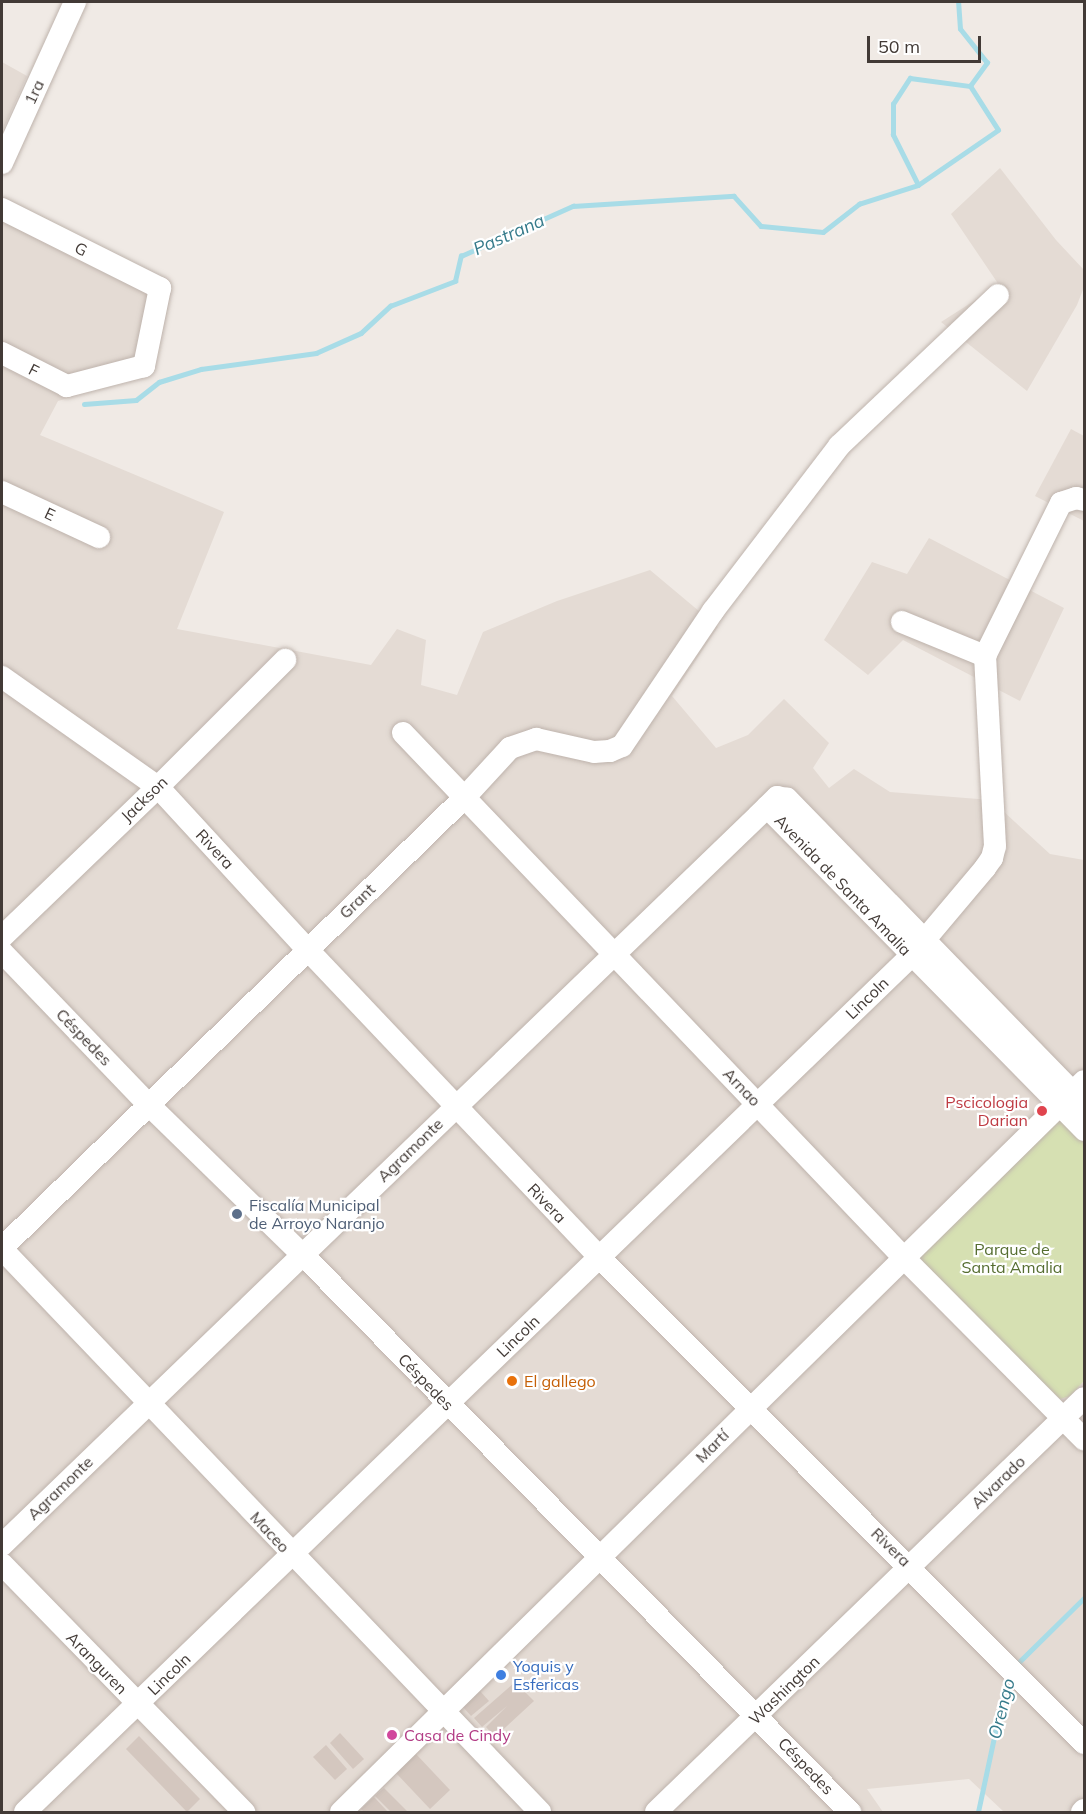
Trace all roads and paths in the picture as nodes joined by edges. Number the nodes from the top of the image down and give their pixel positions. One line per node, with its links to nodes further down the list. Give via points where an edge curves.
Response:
1 (71, 11): 2 (street, 1ra)
2 (2, 163)
3 (2, 209): 6 (street, G, via 160,288 144,366)
4 (998, 295): 16 (street, Grant, via 839,447 713,611 622,746 594,752 536,739 523,741 510,748)
5 (2, 353): 6 (street, F)
6 (67, 386)
7 (2, 492): 9 (street, E)
8 (1084, 500): 11 (street, via 1076,498 1061,503)
9 (99, 537)
10 (902, 622): 11 (street)
11 (985, 656): 19 (street, Lincoln, via 995,846 985,868)
12 (285, 660): 15 (street, Jackson)
13 (2, 677): 15 (street, Rivera)
14 (403, 733): 16 (street, Arnao)
15 (158, 787): 18 (street, Jackson); 20 (street, Rivera)
16 (464, 798): 20 (street, Grant); 22 (street, Arnao)
17 (766, 807): 19 (street, Avenida de Santa Amalia, via 777,797 787,799); 22 (street, Agramonte)
18 (2, 937)
19 (918, 948): 23 (street, Avenida de Santa Amalia); 24 (street, Lincoln)
20 (307, 949): 25 (street, Grant); 26 (street, Rivera)
21 (2, 952): 25 (street, Céspedes)
22 (614, 954): 24 (street, Arnao); 26 (street, Agramonte)
23 (1075, 1096): 27 (street, Avenida de Santa Amalia); 30 (street, Martí)
24 (757, 1102): 30 (street, Arnao); 31 (street, Lincoln)
25 (148, 1104): 28 (street, Grant); 29 (street, Céspedes)
26 (455, 1106): 29 (street, Agramonte); 31 (street, Rivera)
27 (1084, 1130)
28 (2, 1249): 33 (street, Maceo)
29 (303, 1255): 33 (street, Agramonte); 34 (street, Céspedes)
30 (903, 1257): 35 (street, Martí); 36 (street, Arnao)
31 (600, 1258): 34 (street, Lincoln); 35 (street, Rivera)
32 (1084, 1398): 36 (street, Alvarado)
33 (148, 1403): 38 (street, Agramonte); 39 (street, Maceo)
34 (447, 1404): 39 (street, Lincoln); 40 (street, Céspedes)
35 (749, 1410): 40 (street, Martí); 42 (street, Rivera)
36 (1063, 1419): 37 (street, Arnao); 42 (street, Alvarado)
37 (1084, 1439)
38 (2, 1545)
39 (292, 1556): 43 (street, Lincoln); 44 (street, Maceo)
40 (598, 1558): 44 (street, Martí); 45 (street, Céspedes)
41 (2, 1564): 43 (street, Aranguren)
42 (911, 1567): 45 (street, Washington); 46 (street, Rivera)
43 (137, 1704): 47 (street, Lincoln); 48 (street, Aranguren)
44 (443, 1710): 49 (street, Martí); 50 (street, Maceo)
45 (757, 1716): 51 (street, Washington); 52 (street, Céspedes)
46 (1084, 1743)
47 (25, 1812)
48 (244, 1812)
49 (341, 1812)
50 (540, 1812)
51 (656, 1812)
52 (850, 1812)

